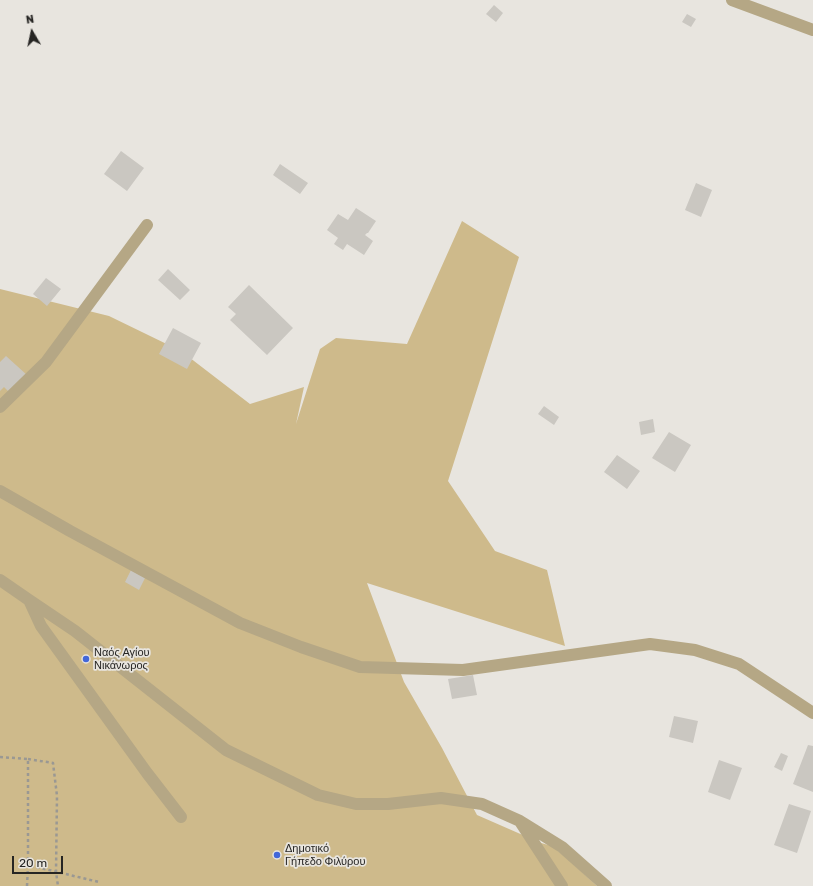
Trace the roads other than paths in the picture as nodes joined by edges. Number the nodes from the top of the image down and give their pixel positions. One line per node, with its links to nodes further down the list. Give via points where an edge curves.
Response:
1 (732, 0): 2 (street)
2 (813, 30)
3 (146, 226): 4 (street, via 46,362)
4 (0, 407)
5 (0, 492): 8 (street, via 240,623 360,667 463,670 650,644 696,650 740,664)
6 (0, 580): 7 (street)
7 (29, 600): 9 (street, via 41,626); 10 (street, via 75,630 226,750 318,795 356,804 388,804 441,798 482,804)
8 (813, 712)
9 (181, 816)
10 (520, 821): 11 (street); 12 (street, via 562,847)
11 (562, 886)
12 (606, 886)

